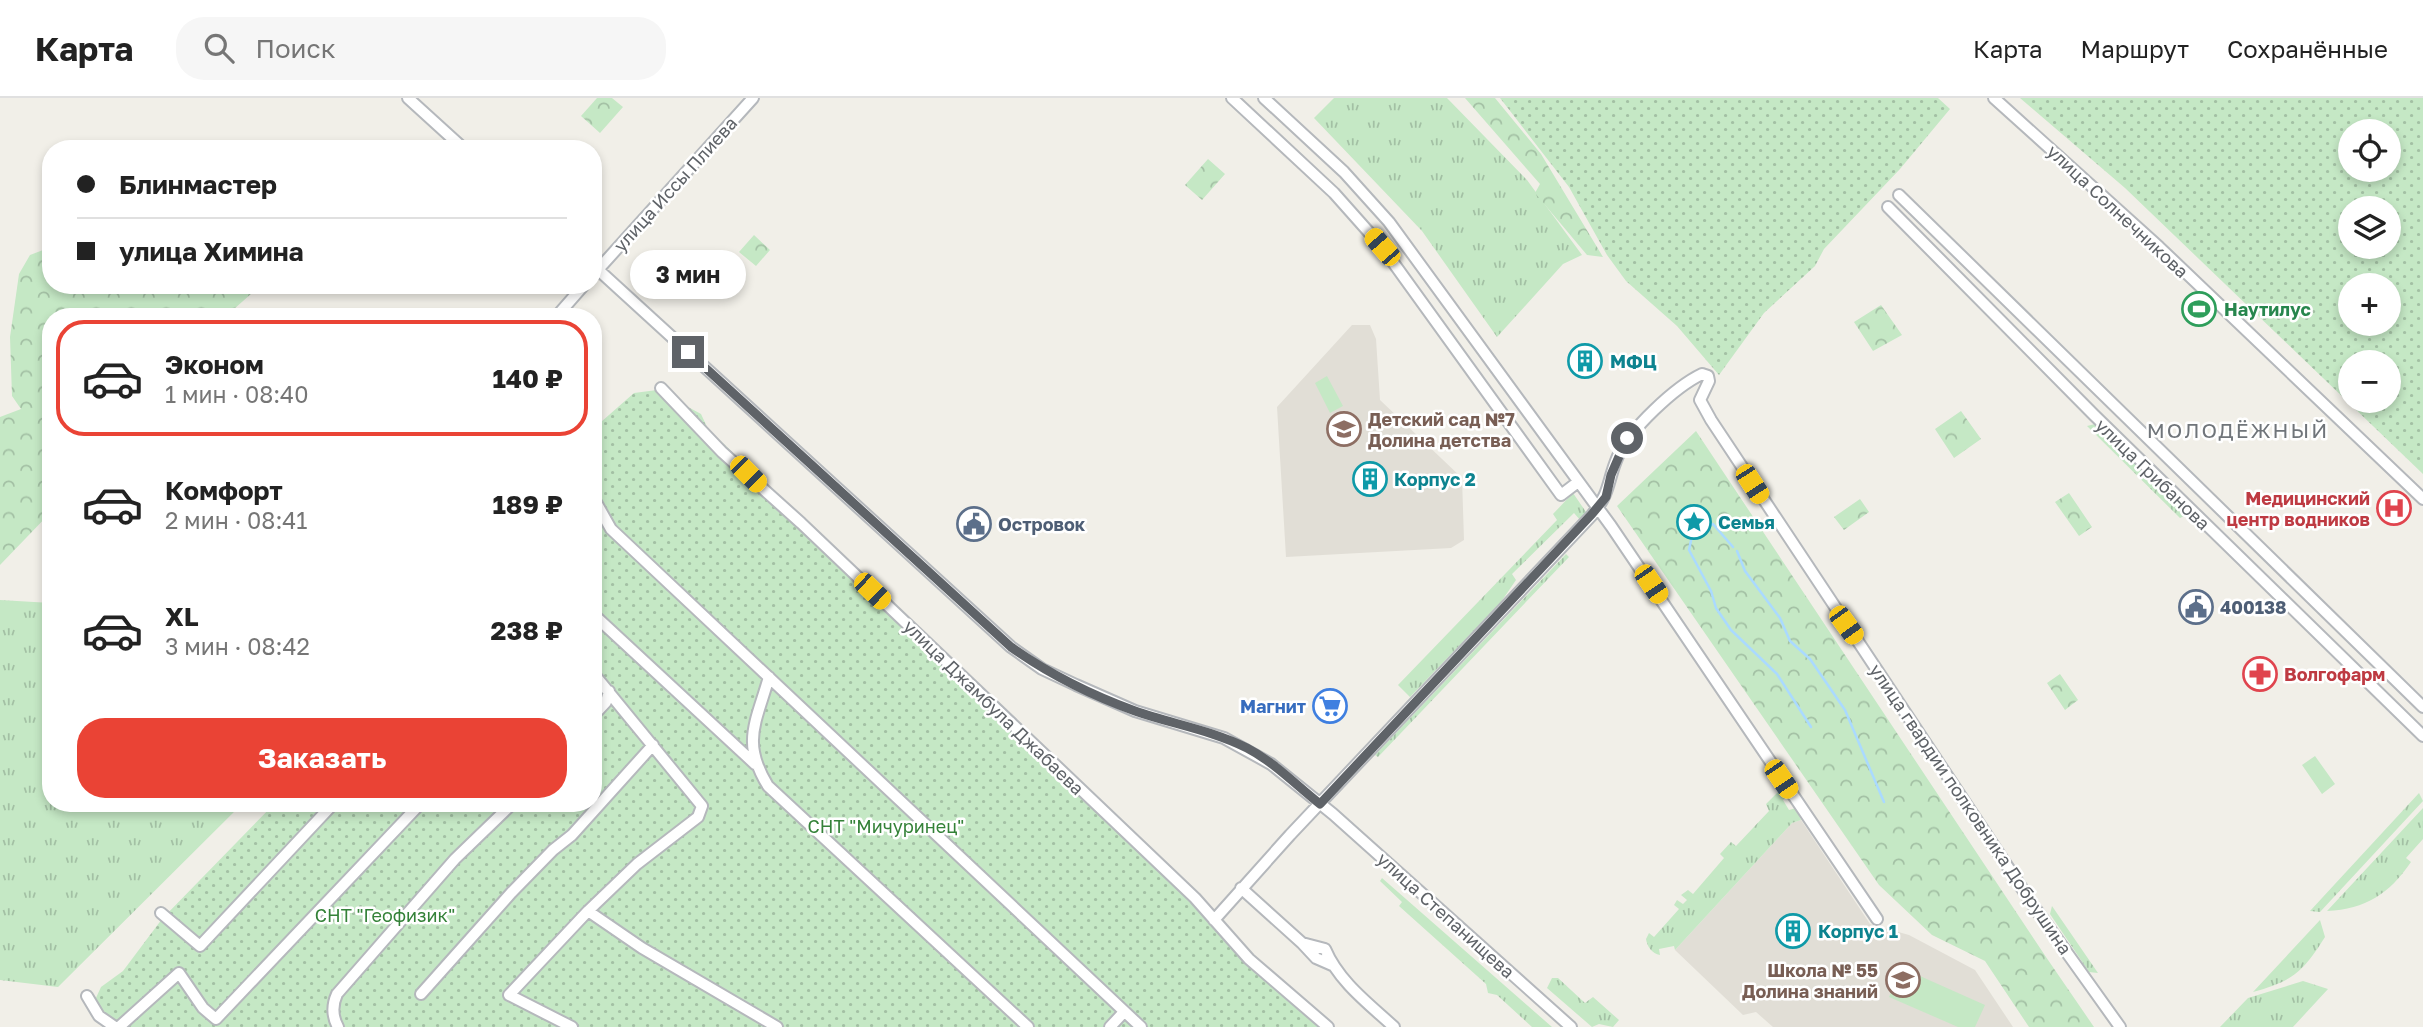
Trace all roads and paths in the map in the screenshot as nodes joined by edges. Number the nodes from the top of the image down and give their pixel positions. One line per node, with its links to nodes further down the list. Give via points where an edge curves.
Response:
1 (408, 98): 6 (street)
2 (753, 98): 9 (street, улица Иссы Плиева)
3 (1232, 98): 14 (street, via 1326,186 1382,247 1561,495)
4 (1264, 98): 14 (street, via 1344,172 1389,222)
5 (1994, 98): 15 (street, улица Солнечникова, via 2159,247)
6 (454, 140)
7 (1899, 195): 23 (street, улица Грибанова)
8 (1888, 206): 24 (street, улица Грибанова)
9 (602, 262)
10 (602, 276): 28 (street, улица Степанищева, via 1011,647 1042,669 1124,706 1248,749)
11 (576, 294): 12 (street)
12 (564, 308)
13 (661, 388): 37 (street, улица Джамбула Джабаева, via 722,452)
14 (1578, 482): 16 (street)
15 (2423, 499)
16 (1598, 508): 28 (street); 36 (street); 51 (street, улица гвардии полковника Добрушина, via 1627,438 1685,385 1702,374 1709,379 1700,400 1708,415 2029,899)
17 (602, 513): 19 (street, via 611,529)
18 (602, 622): 26 (street)
19 (769, 677): 26 (street, via 751,744); 40 (street)
20 (602, 683): 21 (street)
21 (609, 691): 22 (street); 25 (street)
22 (602, 706)
23 (2423, 707)
24 (2423, 736)
25 (653, 745): 27 (street); 34 (street, via 702,806 698,817 637,864)
26 (755, 764): 45 (street, via 768,786)
27 (602, 802)
28 (1320, 804): 33 (street); 50 (street, улица Степанищева)
29 (326, 812): 35 (street, via 200,946)
30 (412, 812): 41 (street, via 216,1019 179,973)
31 (504, 812): 42 (street, via 456,859 338,994 334,1018)
32 (593, 812): 38 (street, via 511,893)
33 (1241, 888): 37 (street); 49 (street, via 1302,943 1325,949 1332,965)
34 (589, 911): 43 (street, via 509,995); 44 (street, via 642,948)
35 (161, 913)
36 (1877, 919)
37 (1214, 920): 48 (street, улица Джамбула Джабаева, via 1249,959)
38 (421, 994)
39 (87, 996): 41 (street, via 99,1016)
40 (1124, 1012): 46 (street); 47 (street)
41 (117, 1027)
42 (338, 1027)
43 (572, 1027)
44 (777, 1027)
45 (1028, 1027)
46 (1110, 1027)
47 (1141, 1027)
48 (1328, 1027)
49 (1394, 1027)
50 (1571, 1027)
51 (2120, 1027)

